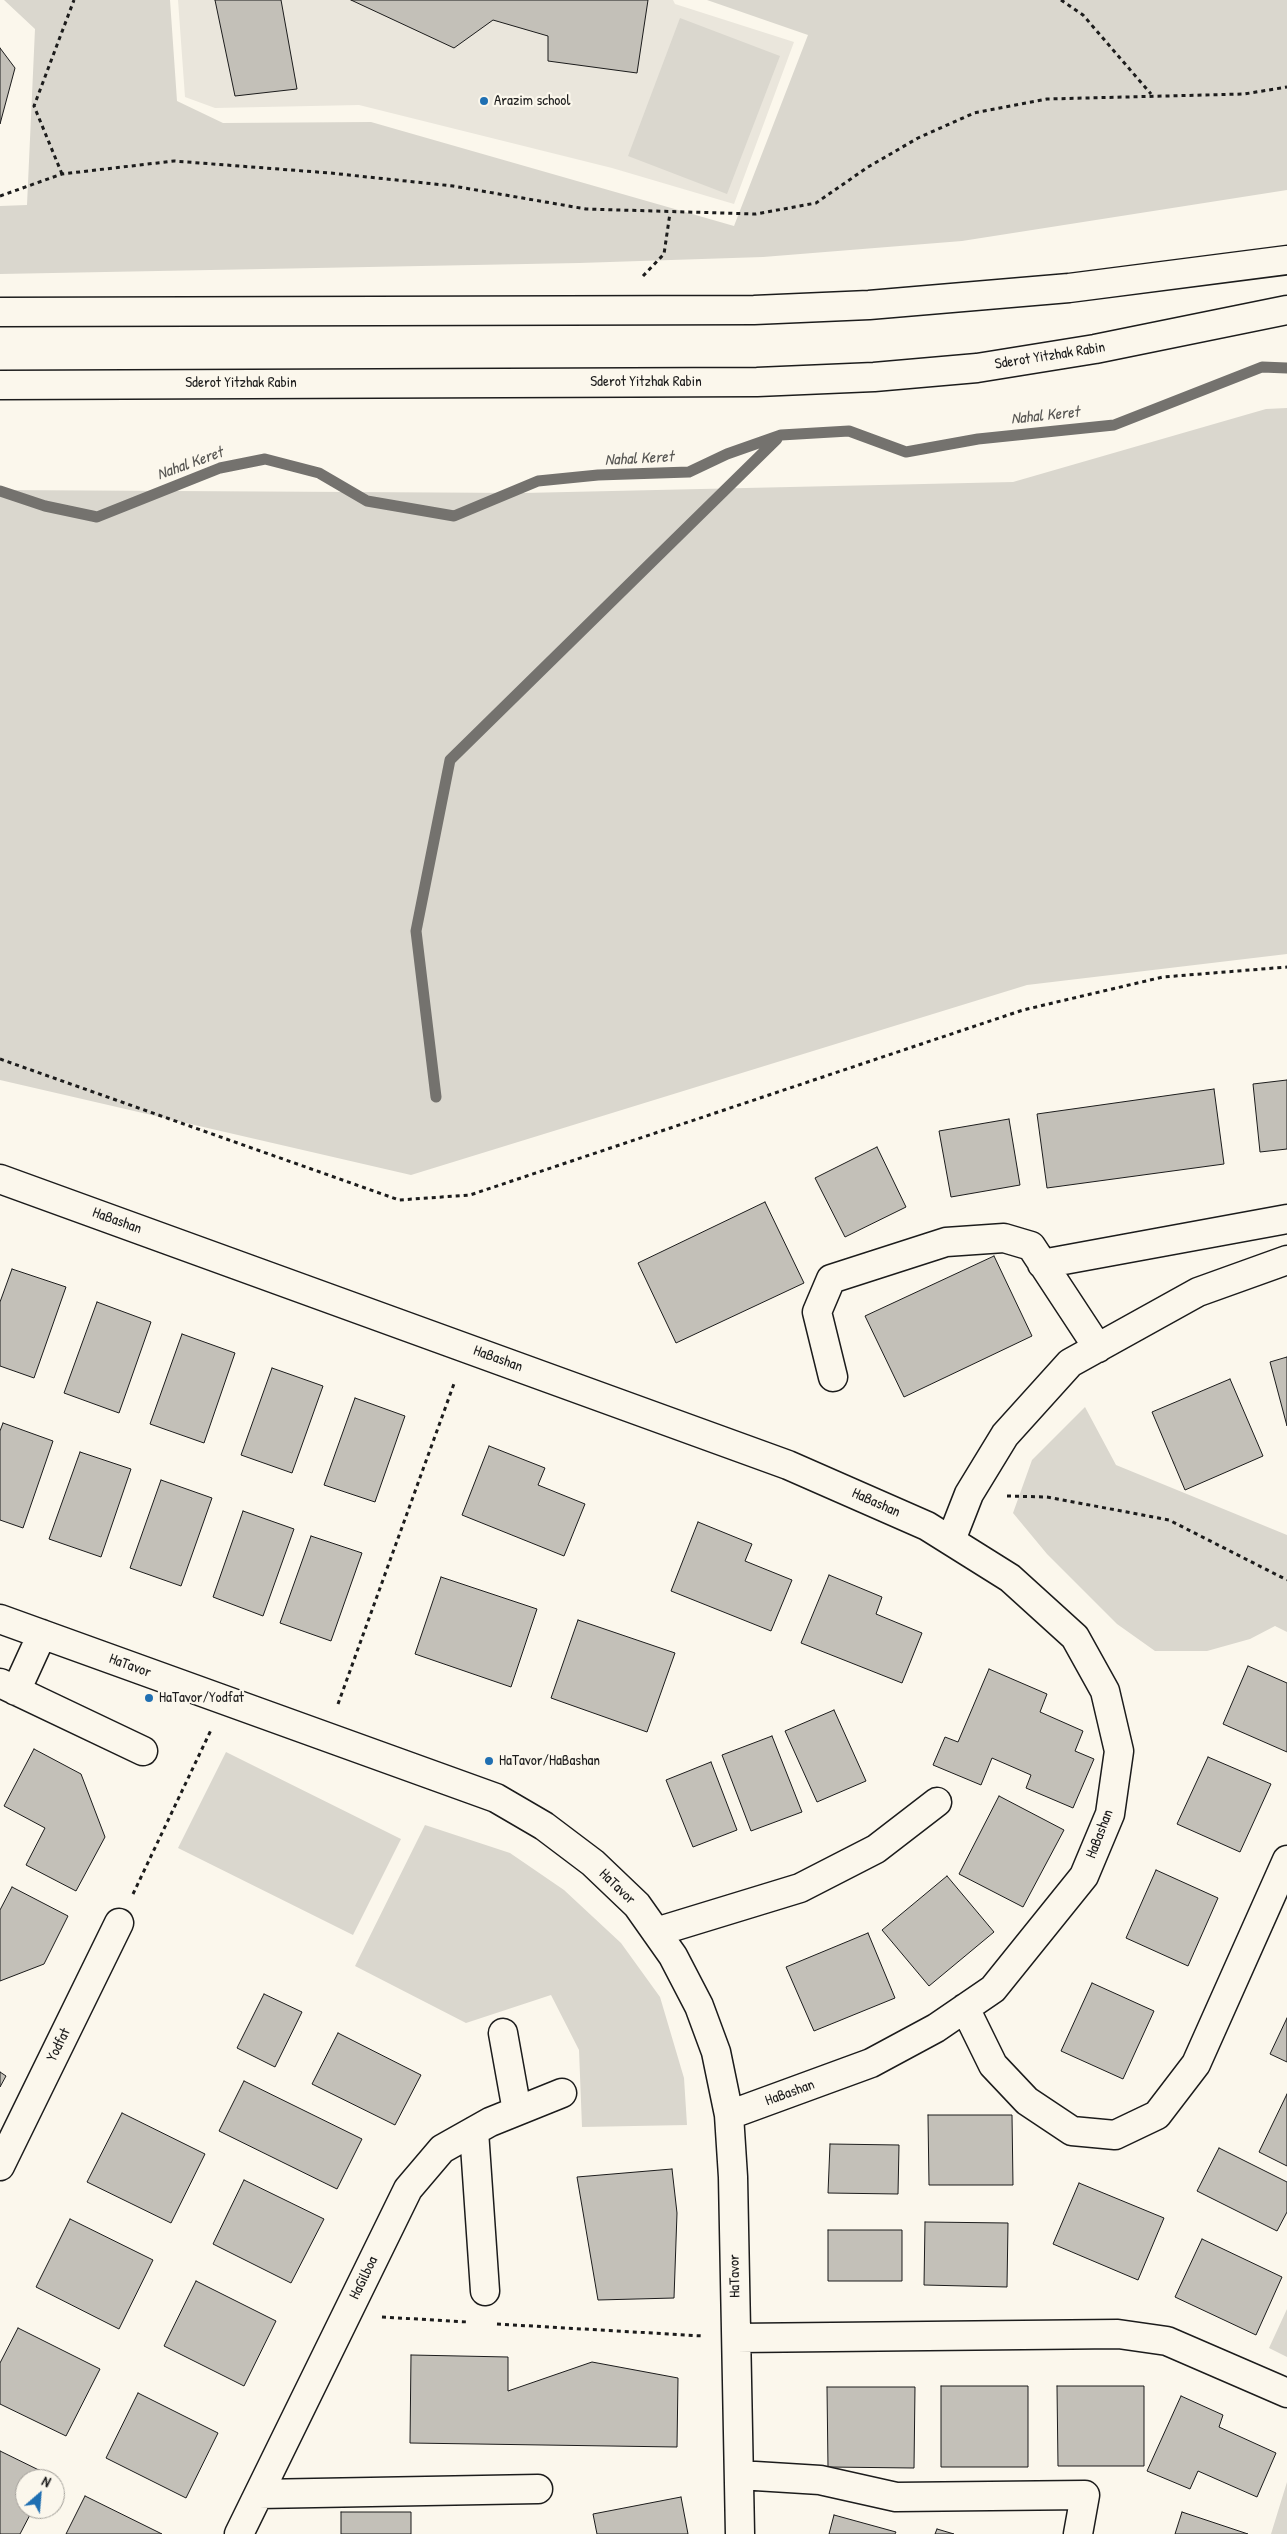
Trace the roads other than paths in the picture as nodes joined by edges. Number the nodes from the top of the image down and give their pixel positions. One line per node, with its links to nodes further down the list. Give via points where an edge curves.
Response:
1 (1287, 260): 3 (street, via 1068,288 869,305 754,310)
2 (1287, 310): 4 (street, Sderot Yitzhak Rabin, via 1085,351 977,368 874,377 756,382)
3 (0, 312)
4 (0, 384)
5 (0, 1179): 11 (street, HaBashan, via 788,1465 927,1526)
6 (1287, 1219): 8 (street)
7 (1287, 1260): 9 (street, via 1198,1292)
8 (1042, 1264): 9 (street); 10 (street, via 1031,1246 1004,1238 946,1242 831,1279 817,1312)
9 (1098, 1348): 11 (street, via 1070,1363 1005,1435 969,1494)
10 (834, 1377)
11 (951, 1540): 20 (street, HaBashan, via 1010,1578 1075,1637 1105,1691 1119,1751 1110,1814 1084,1876 993,1989)
12 (0, 1619): 13 (street, HaTavor)
13 (42, 1634): 14 (street); 19 (street, HaTavor, via 496,1798 544,1826 593,1863 637,1905)
14 (8, 1687): 15 (street)
15 (143, 1751)
16 (937, 1802): 19 (street, via 876,1849 800,1888)
17 (1287, 1860): 20 (street, via 1196,2064 1157,2114 1115,2135 1072,2132 1027,2101 993,2065)
18 (118, 1924): 26 (street, Yodfat)
19 (656, 1932): 24 (street, HaTavor, via 673,1956 699,2006 716,2052)
20 (966, 2008): 24 (street, HaBashan, via 871,2063)
21 (503, 2033): 23 (street)
22 (562, 2093): 23 (street, HaGilboa)
23 (517, 2111): 25 (street, HaGilboa)
24 (729, 2116): 28 (street, HaTavor)
25 (474, 2131): 27 (street); 32 (street, HaGilboa, via 442,2149 408,2189)
26 (0, 2166)
27 (485, 2291)
28 (737, 2338): 29 (street, via 1118,2334 1167,2341); 30 (street, HaTavor)
29 (1287, 2393)
30 (739, 2475): 34 (street, HaTavor); 35 (street, via 820,2480 896,2497 1085,2496)
31 (538, 2490): 32 (street)
32 (259, 2494): 33 (street, HaGilboa)
33 (239, 2534)
34 (740, 2534)
35 (1078, 2534)

